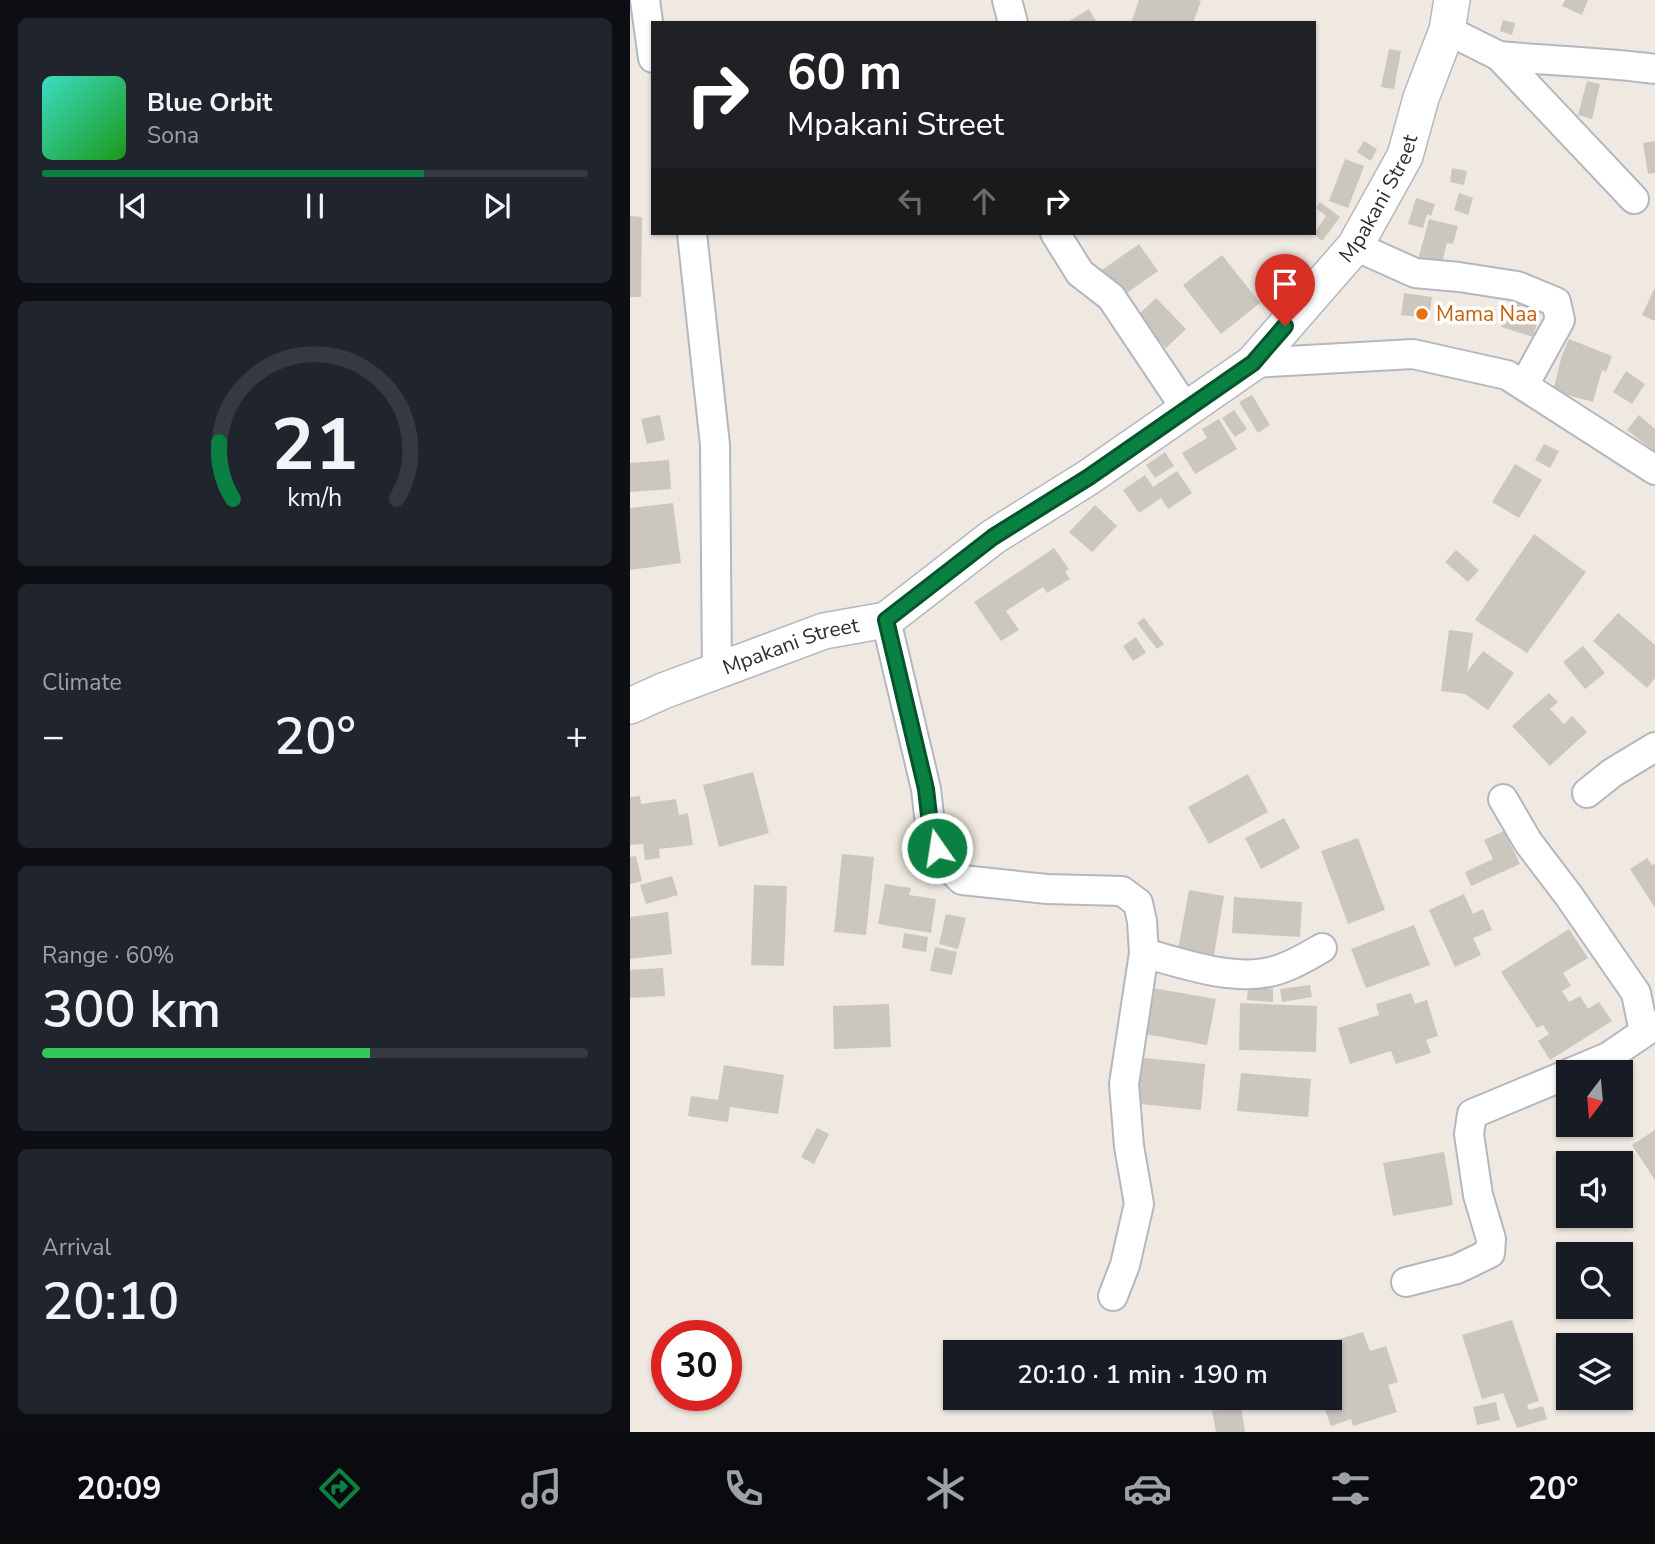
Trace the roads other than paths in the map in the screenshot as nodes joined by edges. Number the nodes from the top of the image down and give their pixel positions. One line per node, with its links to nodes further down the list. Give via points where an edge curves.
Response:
1 (645, 0): 5 (street)
2 (1007, 0): 4 (street)
3 (1450, 15): 6 (street); 11 (street, Mpakani Street, via 1405,156)
4 (1012, 21)
5 (651, 44)
6 (1499, 56): 7 (street); 8 (street)
7 (1655, 69)
8 (1633, 199)
9 (692, 235): 17 (street, via 715,445)
10 (1056, 235): 14 (street, via 1080,273 1111,297)
11 (1356, 246): 12 (street, Mpakani Street); 13 (street, via 1415,273 1517,286 1556,302 1560,320)
12 (1253, 363): 13 (street, via 1413,354 1507,375); 14 (street, Mpakani Street)
13 (1524, 386): 15 (street)
14 (1186, 409): 16 (street, Mpakani Street, via 993,537)
15 (1655, 470)
16 (886, 620): 17 (street, Mpakani Street, via 824,631); 23 (street, via 926,789 931,833 943,862 962,880 974,882 1122,891 1138,903)
17 (716, 672): 18 (street, Mpakani Street)
18 (630, 706)
19 (1655, 747): 20 (street)
20 (1587, 793)
21 (1503, 799): 24 (street, via 1535,853 1636,993)
22 (1322, 948): 23 (street, via 1283,968 1246,974 1203,970)
23 (1144, 953): 28 (street, via 1124,1084 1139,1204)
24 (1650, 1028): 25 (street)
25 (1601, 1060)
26 (1556, 1078): 27 (street, via 1472,1114 1469,1134 1478,1195 1491,1238 1490,1253 1457,1269)
27 (1406, 1282)
28 (1113, 1296)

